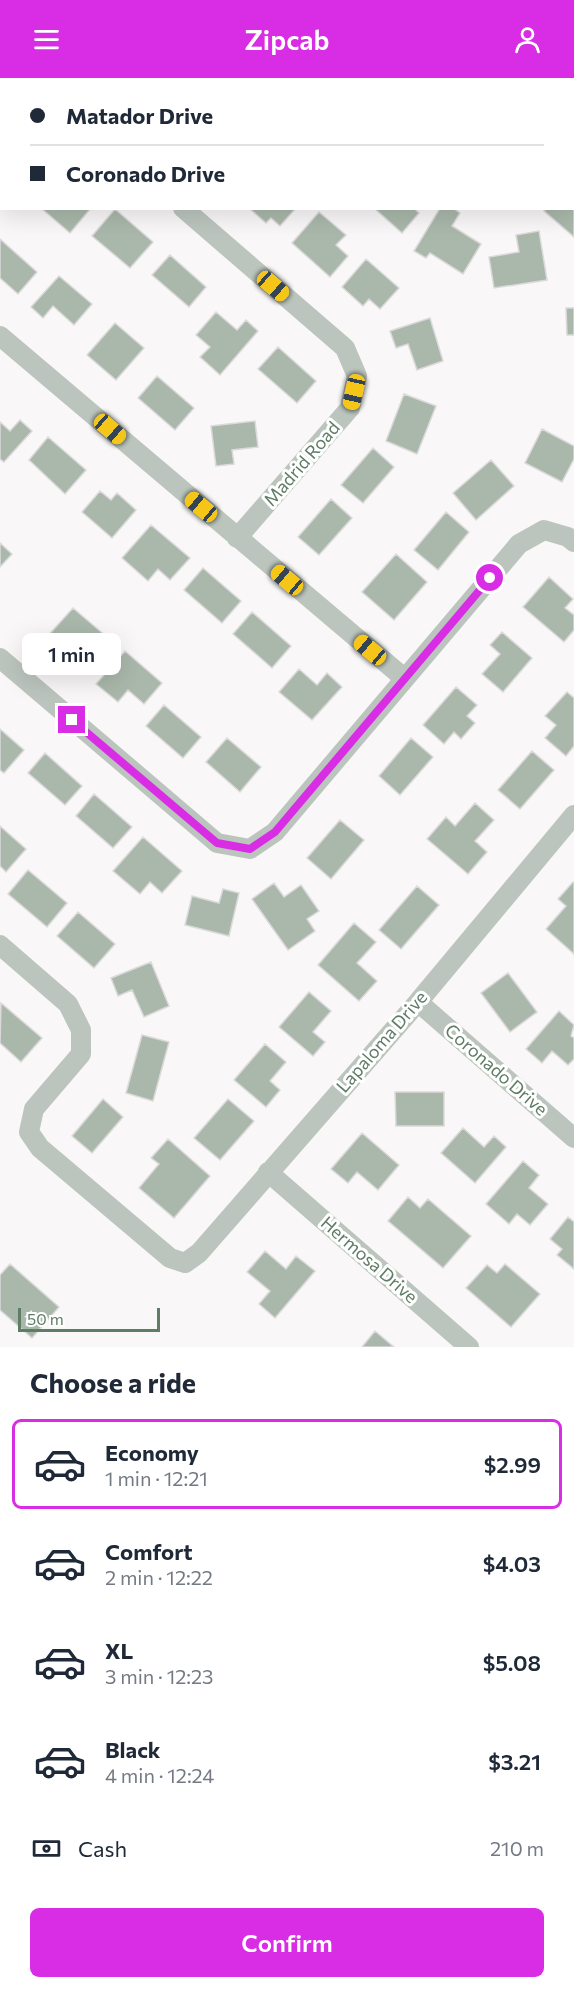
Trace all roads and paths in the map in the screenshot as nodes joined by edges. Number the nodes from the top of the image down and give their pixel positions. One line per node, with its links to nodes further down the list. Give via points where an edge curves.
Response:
1 (185, 210): 3 (street, Madrid Road, via 345,348 357,376 350,408)
2 (0, 336): 3 (street)
3 (237, 538): 6 (street)
4 (574, 542): 6 (street, via 544,530 519,544)
5 (0, 658): 6 (street, via 217,843 250,849 275,832)
6 (404, 678)
7 (573, 819): 9 (street, Lapaloma Drive)
8 (0, 945): 11 (street, Lapaloma Drive, via 68,1004 81,1030 81,1054 34,1109 29,1132 40,1148 170,1258 185,1263 199,1253)
9 (418, 1002): 10 (street, Coronado Drive); 11 (street, Lapaloma Drive)
10 (574, 1138)
11 (268, 1172): 12 (street, Hermosa Drive)
12 (469, 1347)

